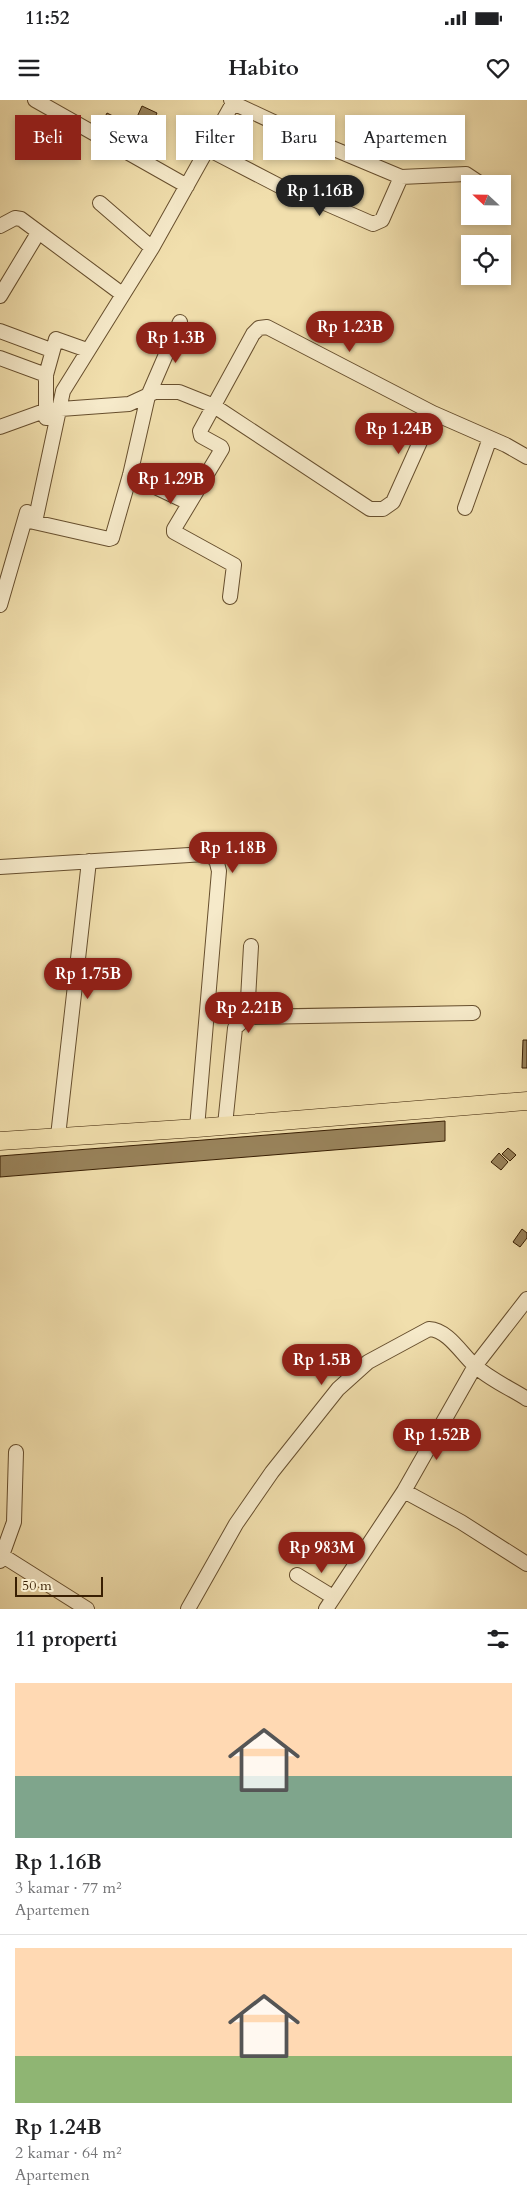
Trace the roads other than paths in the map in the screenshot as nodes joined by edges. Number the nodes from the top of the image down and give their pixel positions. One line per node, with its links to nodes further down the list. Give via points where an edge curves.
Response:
1 (35, 100): 8 (street)
2 (232, 102): 3 (street); 7 (street)
3 (225, 115)
4 (202, 160): 8 (street)
5 (229, 160): 7 (street, via 291,192 302,193 372,224 382,220)
6 (468, 175): 7 (street)
7 (400, 177)
8 (187, 186): 12 (street)
9 (100, 203): 12 (street)
10 (0, 226): 11 (street, via 15,218 21,219)
11 (38, 233): 13 (street); 14 (street)
12 (152, 248): 13 (street)
13 (122, 294): 18 (street)
14 (0, 296)
15 (180, 322): 21 (street)
16 (0, 331): 17 (street)
17 (51, 350): 18 (street, via 58,340); 20 (street)
18 (87, 350): 23 (street)
19 (0, 358): 20 (street)
20 (46, 375): 23 (street)
21 (148, 396): 22 (street, via 159,391 179,392); 23 (street, via 129,404); 28 (street)
22 (214, 406): 24 (street, via 253,334 262,327 315,350); 24 (street, via 376,509 383,509 393,502); 29 (street, via 200,434 222,449)
23 (51, 410): 25 (street); 31 (street)
24 (434, 413): 26 (street)
25 (0, 427)
26 (490, 438): 27 (street); 30 (street)
27 (527, 457)
28 (130, 475): 29 (street); 31 (street, via 110,539)
29 (189, 503): 32 (street, via 174,532 234,565)
30 (465, 508)
31 (30, 521): 33 (street)
32 (230, 597)
33 (0, 605)
34 (89, 861): 35 (street); 41 (street, via 204,854 216,859 219,870); 42 (street)
35 (0, 867)
36 (251, 946): 38 (street)
37 (473, 1013): 38 (street)
38 (247, 1017): 40 (street, via 235,1028)
39 (527, 1101): 40 (main road)
40 (225, 1125): 41 (main road)
41 (197, 1128): 42 (main road)
42 (58, 1136): 43 (main road)
43 (0, 1141)
44 (527, 1299): 45 (street)
45 (475, 1366): 46 (street); 48 (street); 54 (street, via 440,1332 429,1329 368,1362 338,1389 272,1472 236,1524)
46 (527, 1399)
47 (16, 1452): 49 (street, via 14,1522)
48 (404, 1491): 50 (street); 52 (street)
49 (2, 1558): 53 (street)
50 (527, 1564)
51 (297, 1575): 52 (street)
52 (329, 1603)
53 (86, 1609)
54 (188, 1609)

